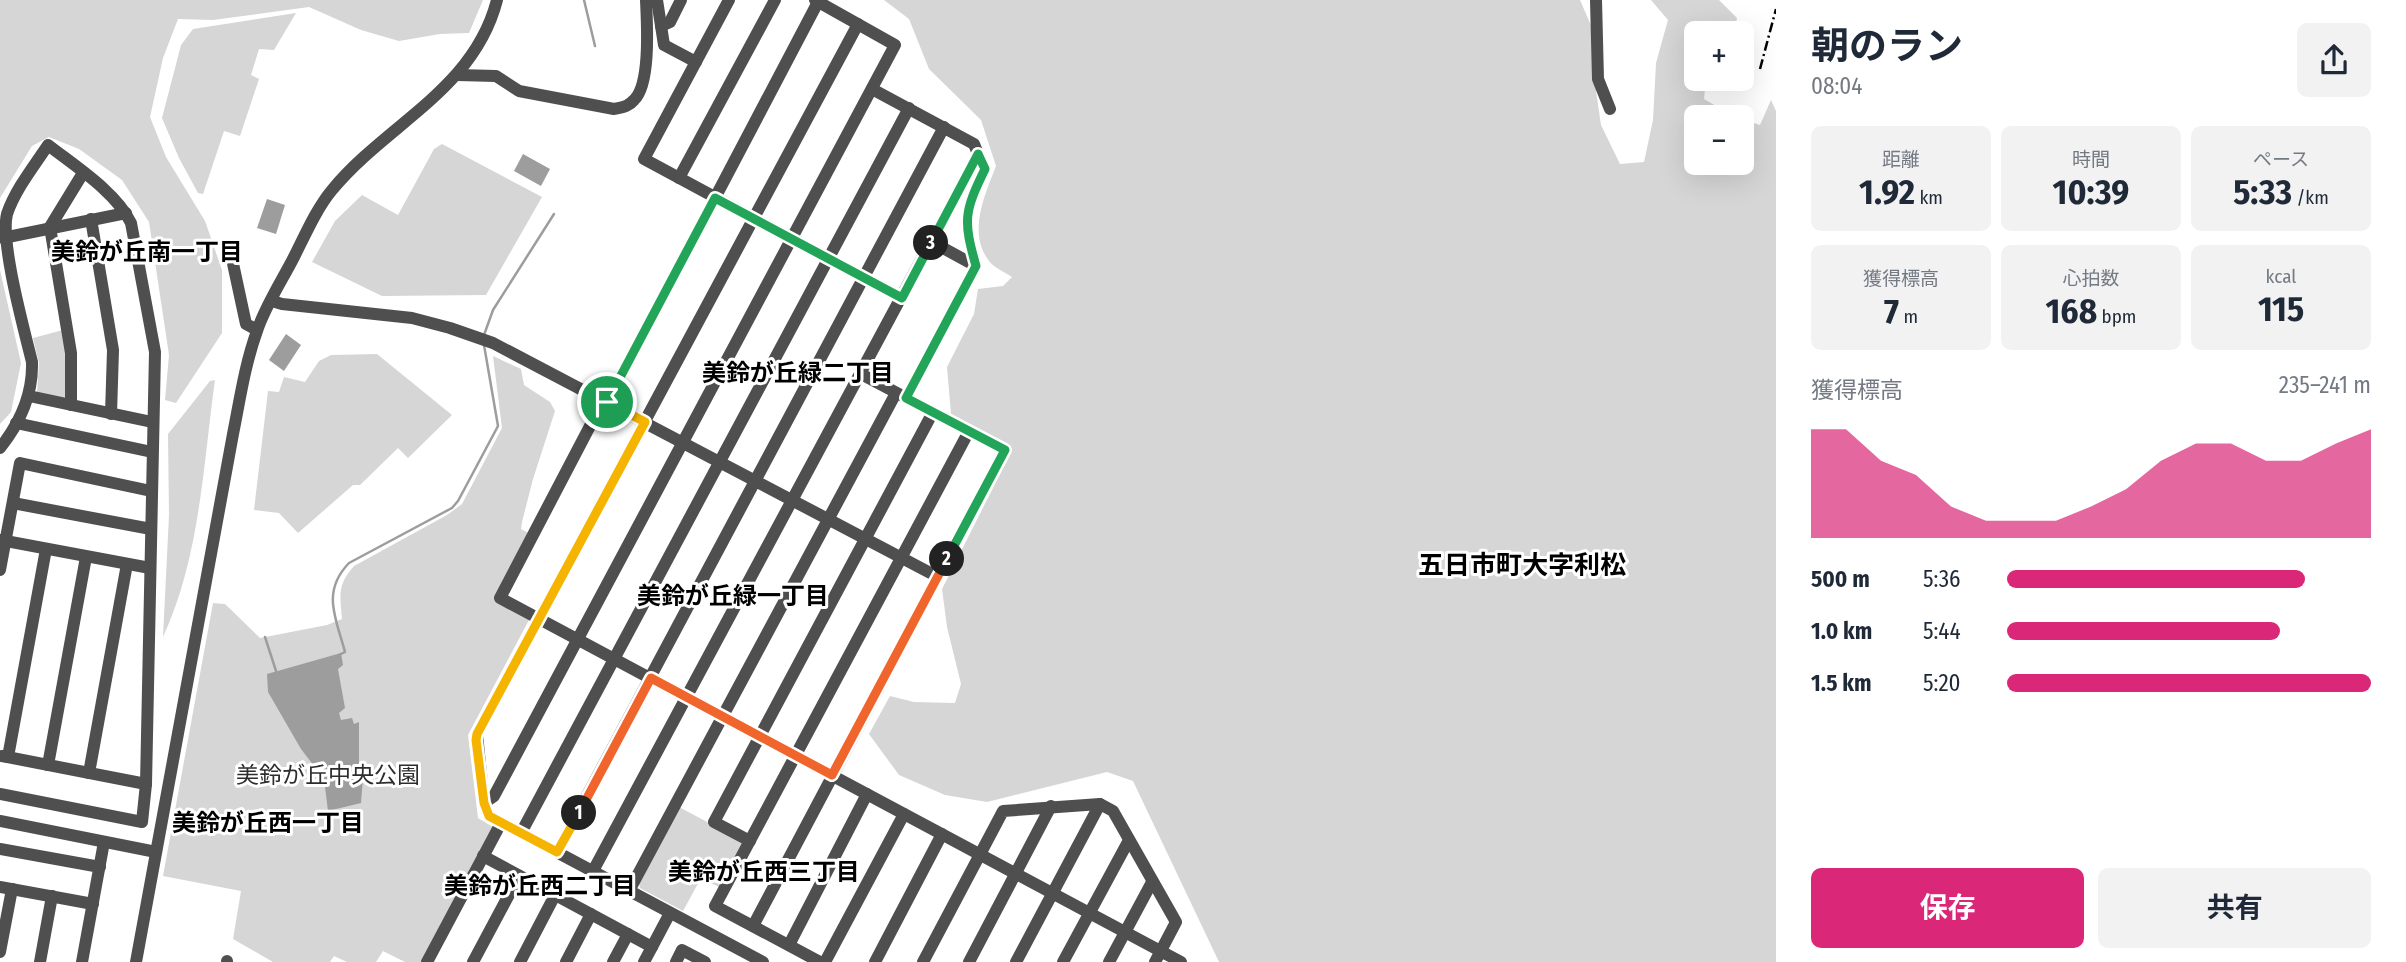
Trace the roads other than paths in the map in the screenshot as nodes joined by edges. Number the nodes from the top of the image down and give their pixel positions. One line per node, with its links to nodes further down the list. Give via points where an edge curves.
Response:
1 (497, 0): 12 (street, via 479,43)
2 (646, 0): 12 (street, via 648,46 640,89 626,107 614,109 519,91 496,76)
3 (657, 0): 10 (street)
4 (681, 0): 10 (street, via 670,22)
5 (729, 0): 11 (street)
6 (775, 0): 19 (street)
7 (1596, 0): 15 (street, via 1598,79)
8 (817, 1): 9 (street); 20 (street)
9 (858, 24): 13 (street, via 895,46); 23 (street)
10 (662, 26): 11 (street, via 664,45)
11 (696, 62): 19 (street, via 644,159)
12 (457, 75): 33 (street, via 331,191)
13 (872, 89): 14 (street); 26 (street)
14 (909, 108): 16 (street); 29 (street)
15 (1610, 109)
16 (944, 127): 17 (street, via 974,144); 31 (street)
17 (978, 154): 27 (street); 30 (street, via 985,169 972,196 966,231)
18 (83, 173): 21 (street); 24 (street); 25 (street, via 48,145 10,205)
19 (679, 178): 20 (street)
20 (715, 198): 23 (street); 38 (street)
21 (126, 213): 22 (street); 42 (street, via 155,352)
22 (91, 219): 24 (street); 41 (street, via 113,350)
23 (755, 219): 26 (street); 43 (street)
24 (50, 227): 25 (street); 39 (street, via 71,354)
25 (4, 238): 36 (street, via 32,362)
26 (792, 239): 29 (street); 46 (street)
27 (932, 242): 30 (street); 32 (street)
28 (229, 245): 34 (street, via 246,324)
29 (828, 259): 31 (street); 49 (street)
30 (976, 266): 37 (street)
31 (864, 278): 32 (street); 50 (street)
32 (902, 298): 35 (street)
33 (272, 301): 34 (street); 38 (street, via 412,318 476,336)
34 (257, 330): 92 (street, via 237,413)
35 (861, 374): 37 (street); 52 (street)
36 (29, 396): 39 (street); 44 (street)
37 (901, 396): 40 (street); 54 (street)
38 (607, 402): 43 (street); 65 (street, via 601,405 500,598)
39 (71, 405): 41 (street)
40 (933, 412): 45 (street); 57 (street)
41 (111, 414): 42 (street)
42 (152, 422): 48 (street)
43 (645, 422): 46 (street); 65 (street)
44 (16, 423): 47 (street); 48 (street)
45 (969, 431): 60 (street); 64 (street, via 1005,450)
46 (682, 442): 49 (street); 66 (street)
47 (0, 448)
48 (152, 452): 51 (street)
49 (719, 461): 50 (street); 67 (street)
50 (755, 481): 52 (street); 68 (street)
51 (151, 491): 53 (street, via 20,463); 55 (street)
52 (793, 501): 54 (street); 69 (street)
53 (13, 503): 55 (street); 56 (street)
54 (828, 520): 57 (street); 70 (street)
55 (151, 529): 62 (street)
56 (3, 540): 58 (street); 63 (street)
57 (865, 540): 60 (street); 71 (street)
58 (46, 549): 59 (street); 72 (street)
59 (86, 557): 61 (street); 74 (street)
60 (901, 558): 64 (street); 73 (street)
61 (127, 564): 62 (street); 75 (street)
62 (150, 568): 77 (street)
63 (0, 570)
64 (938, 577): 76 (street)
65 (538, 619): 66 (street); 80 (street, via 477,734)
66 (578, 639): 67 (street); 80 (street, via 494,796)
67 (614, 659): 68 (street); 86 (street)
68 (651, 678): 69 (street); 93 (street)
69 (687, 697): 70 (street); 97 (street)
70 (722, 716): 71 (street); 102 (street)
71 (759, 736): 73 (street); 89 (street, via 714,822)
72 (4, 756): 74 (street)
73 (795, 756): 76 (street); 89 (street)
74 (48, 765): 75 (street)
75 (89, 773): 77 (street)
76 (832, 775): 79 (street); 110 (street)
77 (146, 784): 78 (street, via 142,822)
78 (0, 794)
79 (867, 794): 83 (street); 113 (street)
80 (484, 803): 85 (street, via 489,816)
81 (1100, 804): 82 (street); 88 (street, via 1113,811); 103 (street)
82 (1051, 806): 94 (street, via 1003,811); 98 (street)
83 (904, 814): 87 (street); 129 (street)
84 (0, 821): 90 (street)
85 (501, 823): 86 (street); 95 (street)
86 (522, 833): 93 (street)
87 (942, 834): 94 (street); 130 (street)
88 (1129, 840): 100 (street); 107 (street)
89 (750, 841): 110 (street, via 715,906)
90 (104, 842): 92 (street); 96 (street)
91 (0, 849): 96 (street)
92 (156, 852): 119 (street)
93 (557, 852): 97 (street)
94 (980, 854): 98 (street); 131 (street)
95 (483, 856): 99 (street); 120 (street)
96 (100, 867): 106 (street)
97 (593, 871): 102 (street)
98 (1016, 874): 103 (street); 132 (street)
99 (519, 876): 104 (street); 121 (street)
100 (1152, 882): 111 (street); 116 (street, via 1176,922)
101 (6, 888): 105 (street); 115 (street)
102 (629, 891): 108 (street)
103 (1053, 893): 107 (street); 133 (street)
104 (555, 895): 109 (street); 122 (street)
105 (52, 896): 106 (street); 117 (street)
106 (93, 904): 118 (street)
107 (1089, 912): 111 (street); 134 (street)
108 (670, 913): 114 (street); 128 (street)
109 (591, 914): 112 (street); 123 (street)
110 (753, 926): 113 (street)
111 (1125, 932): 116 (street); 135 (street)
112 (628, 934): 114 (street); 124 (street)
113 (789, 945): 129 (street)
114 (652, 947): 125 (street)
115 (0, 952)
116 (1158, 956): 136 (street)
117 (40, 962)
118 (82, 962)
119 (136, 962)
120 (427, 962)
121 (473, 962)
122 (520, 962)
123 (566, 962)
124 (613, 962)
125 (644, 962)
126 (676, 962): 127 (street, via 682,950)
127 (705, 962)
128 (763, 962)
129 (822, 962)
130 (874, 962)
131 (923, 962)
132 (969, 962)
133 (1016, 962)
134 (1063, 962)
135 (1109, 962)
136 (1181, 962)

